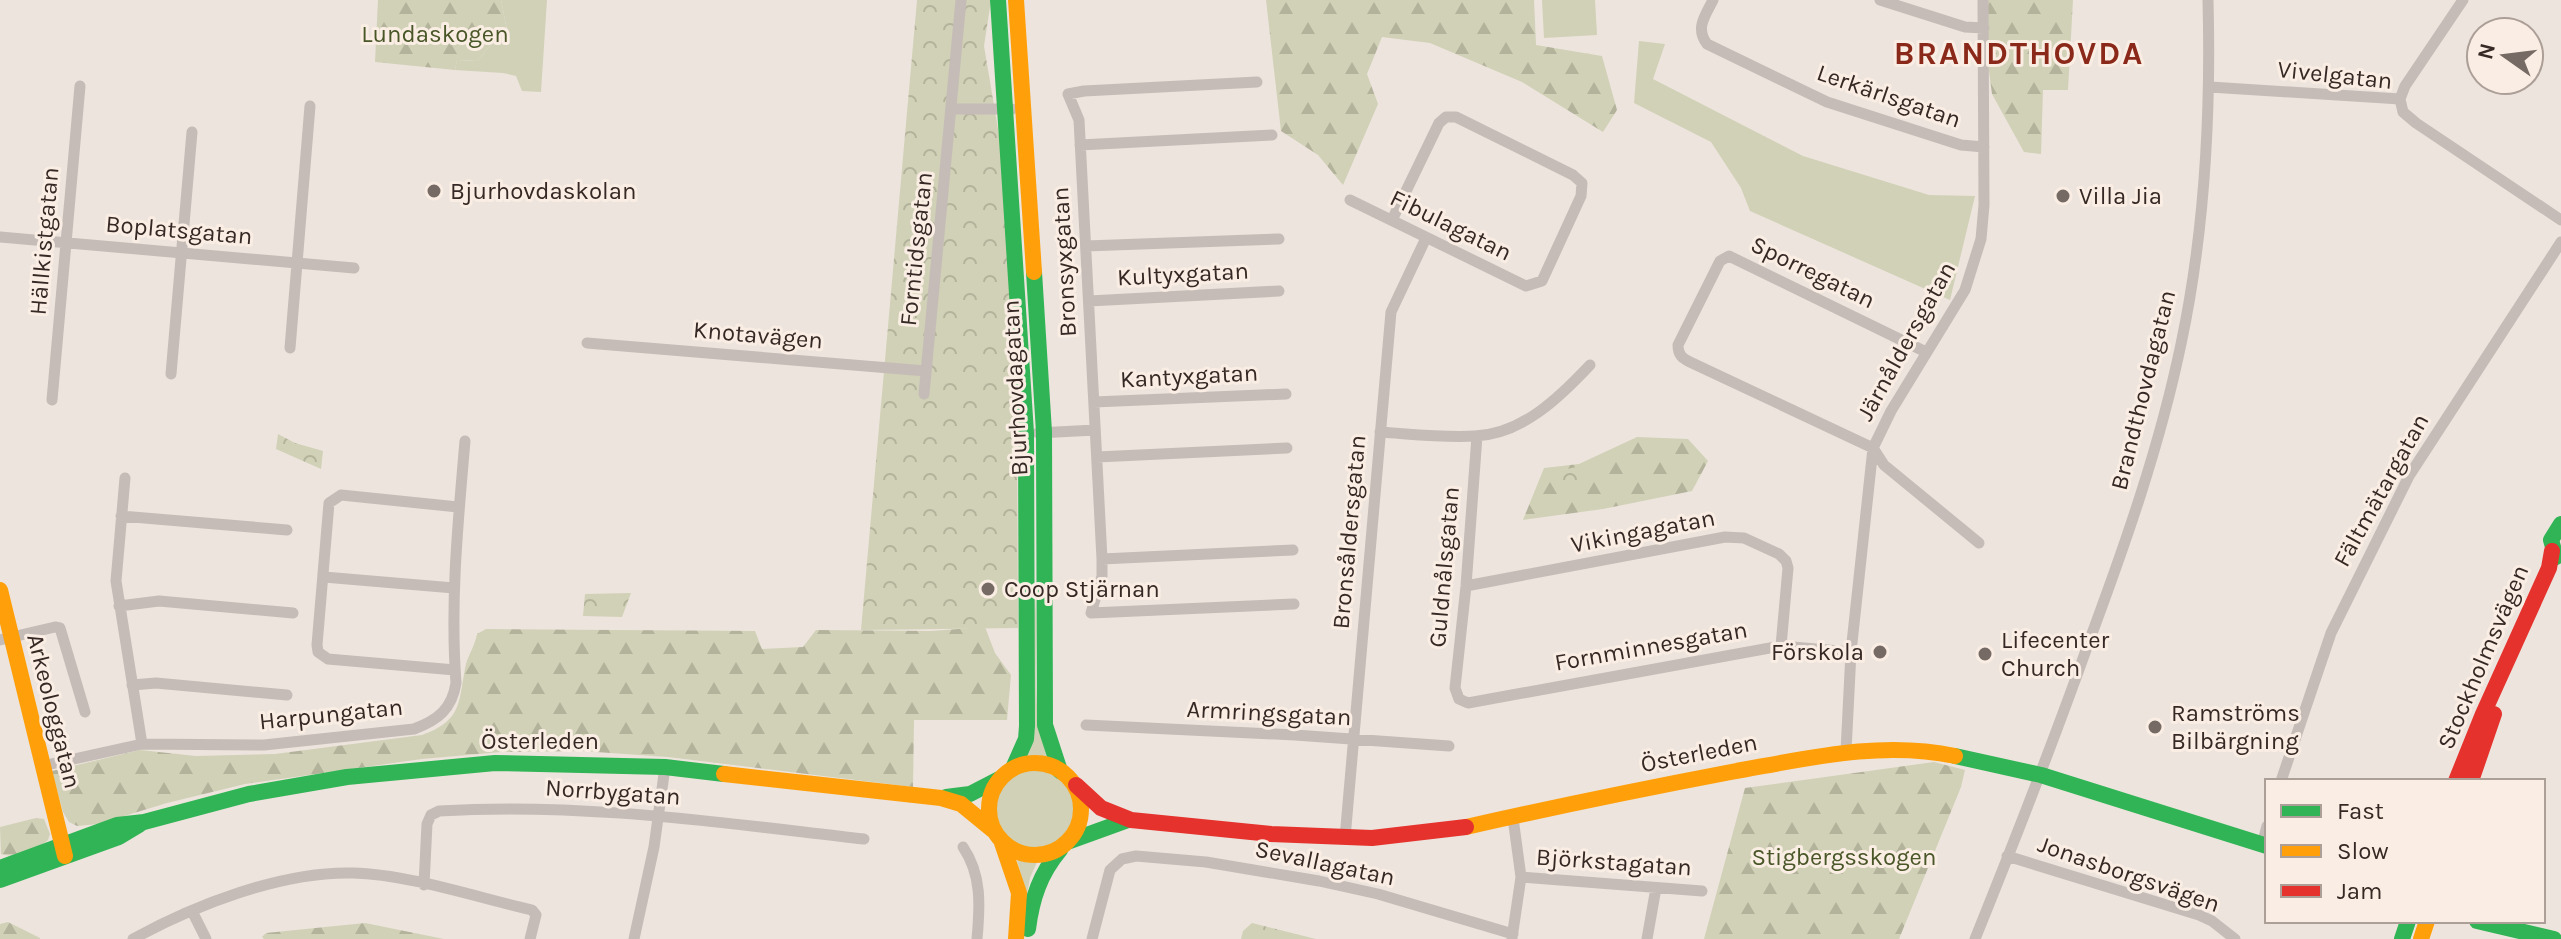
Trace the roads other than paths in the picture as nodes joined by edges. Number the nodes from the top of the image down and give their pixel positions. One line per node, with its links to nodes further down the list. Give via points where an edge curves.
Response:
1 (961, 0): 15 (street, Forntidsgatan)
2 (998, 0): 16 (main road, Bjurhovdagatan)
3 (1016, 0): 17 (main road, Bjurhovdagatan)
4 (1713, 0): 21 (street, Lerkärlsgatan, via 1700,26 1707,44 1827,102 1961,145)
5 (1880, 0): 9 (street)
6 (1983, 0): 9 (street, Järnåldersgatan)
7 (2208, 0): 12 (street, Brandthovdagatan)
8 (2463, 0): 13 (street)
9 (1984, 28): 21 (street, Järnåldersgatan)
10 (1257, 82): 20 (street, Bronsyxgatan, via 1068,94 1079,120)
11 (80, 86): 29 (street, Hällkistgatan)
12 (2210, 87): 13 (street, Vivelgatan); 90 (street, Brandthovdagatan, via 2195,263 2172,383 2139,501)
13 (2400, 99): 24 (street, Vivelgatan, via 2403,112 2416,123)
14 (310, 106): 32 (street)
15 (952, 109): 16 (street); 40 (street, Forntidsgatan)
16 (1004, 109): 17 (street); 49 (main road, Bjurhovdagatan)
17 (1022, 110): 47 (main road, Bjurhovdagatan)
18 (192, 132): 31 (street)
19 (1272, 135): 20 (street)
20 (1080, 145): 30 (street, Bronsyxgatan)
21 (1984, 147): 38 (street, Järnåldersgatan, via 1984,216 1974,265 1965,290)
22 (1350, 200): 23 (street, Fibulagatan)
23 (1392, 220): 26 (street, Fibulagatan); 26 (street, Fibulagatan, via 1439,123 1449,117 1581,182 1581,196 1542,281 1533,285)
24 (2561, 220)
25 (0, 237): 29 (street, Boplatsgatan)
26 (1426, 238): 48 (street, Bronsåldersgatan, via 1391,312)
27 (1279, 239): 30 (street)
28 (2561, 242): 91 (street, Fältmätargatan, via 2389,513 2331,633)
29 (66, 243): 31 (street, Boplatsgatan); 44 (street, Hällkistgatan)
30 (1086, 246): 35 (street, Bronsyxgatan)
31 (181, 253): 32 (street, Boplatsgatan); 41 (street)
32 (297, 263): 33 (street, Boplatsgatan); 37 (street)
33 (354, 268)
34 (1279, 291): 35 (street, Kultyxgatan)
35 (1089, 301): 45 (street, Bronsyxgatan)
36 (587, 343): 40 (street, Knotavägen)
37 (290, 348)
38 (1926, 352): 53 (street, Järnåldersgatan); 53 (street, Sporregatan, via 1737,259 1720,261 1678,345 1680,356)
39 (1590, 365): 50 (street, via 1538,413)
40 (926, 371): 42 (street, Forntidsgatan)
41 (171, 374)
42 (924, 394)
43 (1286, 394): 45 (street, Kantyxgatan)
44 (52, 400)
45 (1094, 402): 46 (street, Bronsyxgatan)
46 (1095, 430): 47 (street); 54 (street, Bronsyxgatan)
47 (1044, 432): 49 (street); 60 (main road, Bjurhovdagatan)
48 (1380, 432): 50 (street); 82 (street, Bronsåldersgatan)
49 (1026, 433): 60 (main road, Bjurhovdagatan)
50 (1477, 436): 67 (street, Guldnålsgatan)
51 (465, 441): 56 (street, Harpungatan)
52 (1287, 448): 54 (street)
53 (1873, 448): 61 (street, via 1884,465); 75 (street, Järnåldersgatan)
54 (1097, 457): 64 (street, Bronsyxgatan)
55 (125, 478): 57 (street)
56 (458, 507): 66 (street, via 336,497 329,503); 68 (street, Harpungatan)
57 (121, 516): 59 (street); 71 (street)
58 (2561, 524): 63 (main road, Stockholmsvägen, via 2551,535)
59 (287, 530)
60 (1037, 535): 88 (main road, Bjurhovdagatan, via 1026,739); 89 (main road, Bjurhovdagatan, via 1045,725)
61 (1979, 543)
62 (1293, 550): 64 (street)
63 (2556, 556): 92 (main road, Stockholmsvägen)
64 (1102, 559): 70 (street, Bronsyxgatan, via 1091,613)
65 (2561, 572): 93 (main road, Stockholmsvägen, via 2533,620)
66 (324, 577): 68 (street); 76 (street, via 318,652 328,659)
67 (1466, 586): 74 (street, Vikingagatan, via 1725,537 1744,538 1786,561); 79 (street, Guldnålsgatan, via 1455,688)
68 (454, 588): 76 (street, Harpungatan)
69 (0, 590): 73 (main road, Arkeologgatan)
70 (1294, 604)
71 (119, 606): 72 (street, via 159,601); 77 (street)
72 (293, 613)
73 (6, 639): 80 (street, via 60,628); 86 (main road, Arkeologgatan)
74 (1781, 646): 75 (street, Fornminnesgatan); 79 (street, Fornminnesgatan, via 1468,703)
75 (1851, 652): 85 (street, Järnåldersgatan)
76 (455, 670): 83 (street, Harpungatan, via 454,697 446,710 414,729 264,745)
77 (132, 685): 78 (street); 83 (street)
78 (287, 695)
79 (1460, 699)
80 (85, 712)
81 (1086, 725): 82 (street, Armringsgatan)
82 (1352, 740): 84 (street, Armringsgatan); 100 (street, Bronsåldersgatan)
83 (142, 744): 86 (street, Harpungatan)
84 (1449, 746)
85 (1846, 751): 90 (main road, Österleden, via 1944,754); 97 (main road, Österleden)
86 (42, 766): 105 (main road, Arkeologgatan)
87 (665, 767): 95 (main road, Österleden); 96 (street); 105 (main road, Österleden, via 495,763 347,777 117,825)
88 (1009, 771): 89 (main road, via 1035,762); 95 (main road, Österleden, via 970,794); 99 (main road, via 996,785 989,808)
89 (1060, 771): 94 (main road)
90 (2041, 775): 102 (main road, Österleden); 106 (street, Brandthovdagatan)
91 (2282, 779)
92 (2457, 779)
93 (2472, 779)
94 (1076, 785): 98 (main road, Österleden, via 1101,808); 103 (main road, via 1080,820)
95 (941, 798): 99 (main road, Österleden, via 961,804)
96 (660, 815): 101 (street, Norrbygatan); 110 (street, Norrbygatan, via 567,808 439,811 427,824); 121 (street)
97 (1513, 818): 100 (main road, Österleden, via 1456,829); 108 (street)
98 (1131, 820): 100 (main road, Österleden); 103 (main road, Österleden)
99 (998, 836): 103 (main road, via 1034,857); 123 (main road, via 1019,893)
100 (1345, 838)
101 (864, 839)
102 (2264, 845)
103 (1065, 846): 124 (main road, via 1035,886)
104 (963, 847): 122 (street, via 978,880)
105 (63, 850): 107 (main road, Österleden); 109 (main road, Österleden)
106 (2007, 856): 127 (street, Brandthovdagatan); 128 (street, Jonasborgsvägen, via 2199,915)
107 (0, 868)
108 (1521, 877): 111 (street, Björkstagatan); 116 (street)
109 (0, 880)
110 (424, 885): 113 (street, via 354,873 309,876); 120 (street, via 532,910 536,915)
111 (1656, 888): 112 (street, Björkstagatan); 126 (street)
112 (1702, 891)
113 (192, 911): 118 (street); 119 (street)
114 (2486, 923): 129 (main road)
115 (2522, 923): 117 (main road)
116 (1513, 937): 125 (street, Sevallagatan, via 1319,881 1136,856 1110,870)
117 (2561, 938)
118 (133, 939)
119 (206, 939)
120 (530, 939)
121 (634, 939)
122 (977, 939)
123 (1016, 939)
124 (1027, 939)
125 (1092, 939)
126 (1647, 939)
127 (1975, 939)
128 (2235, 939)
129 (2554, 939)

